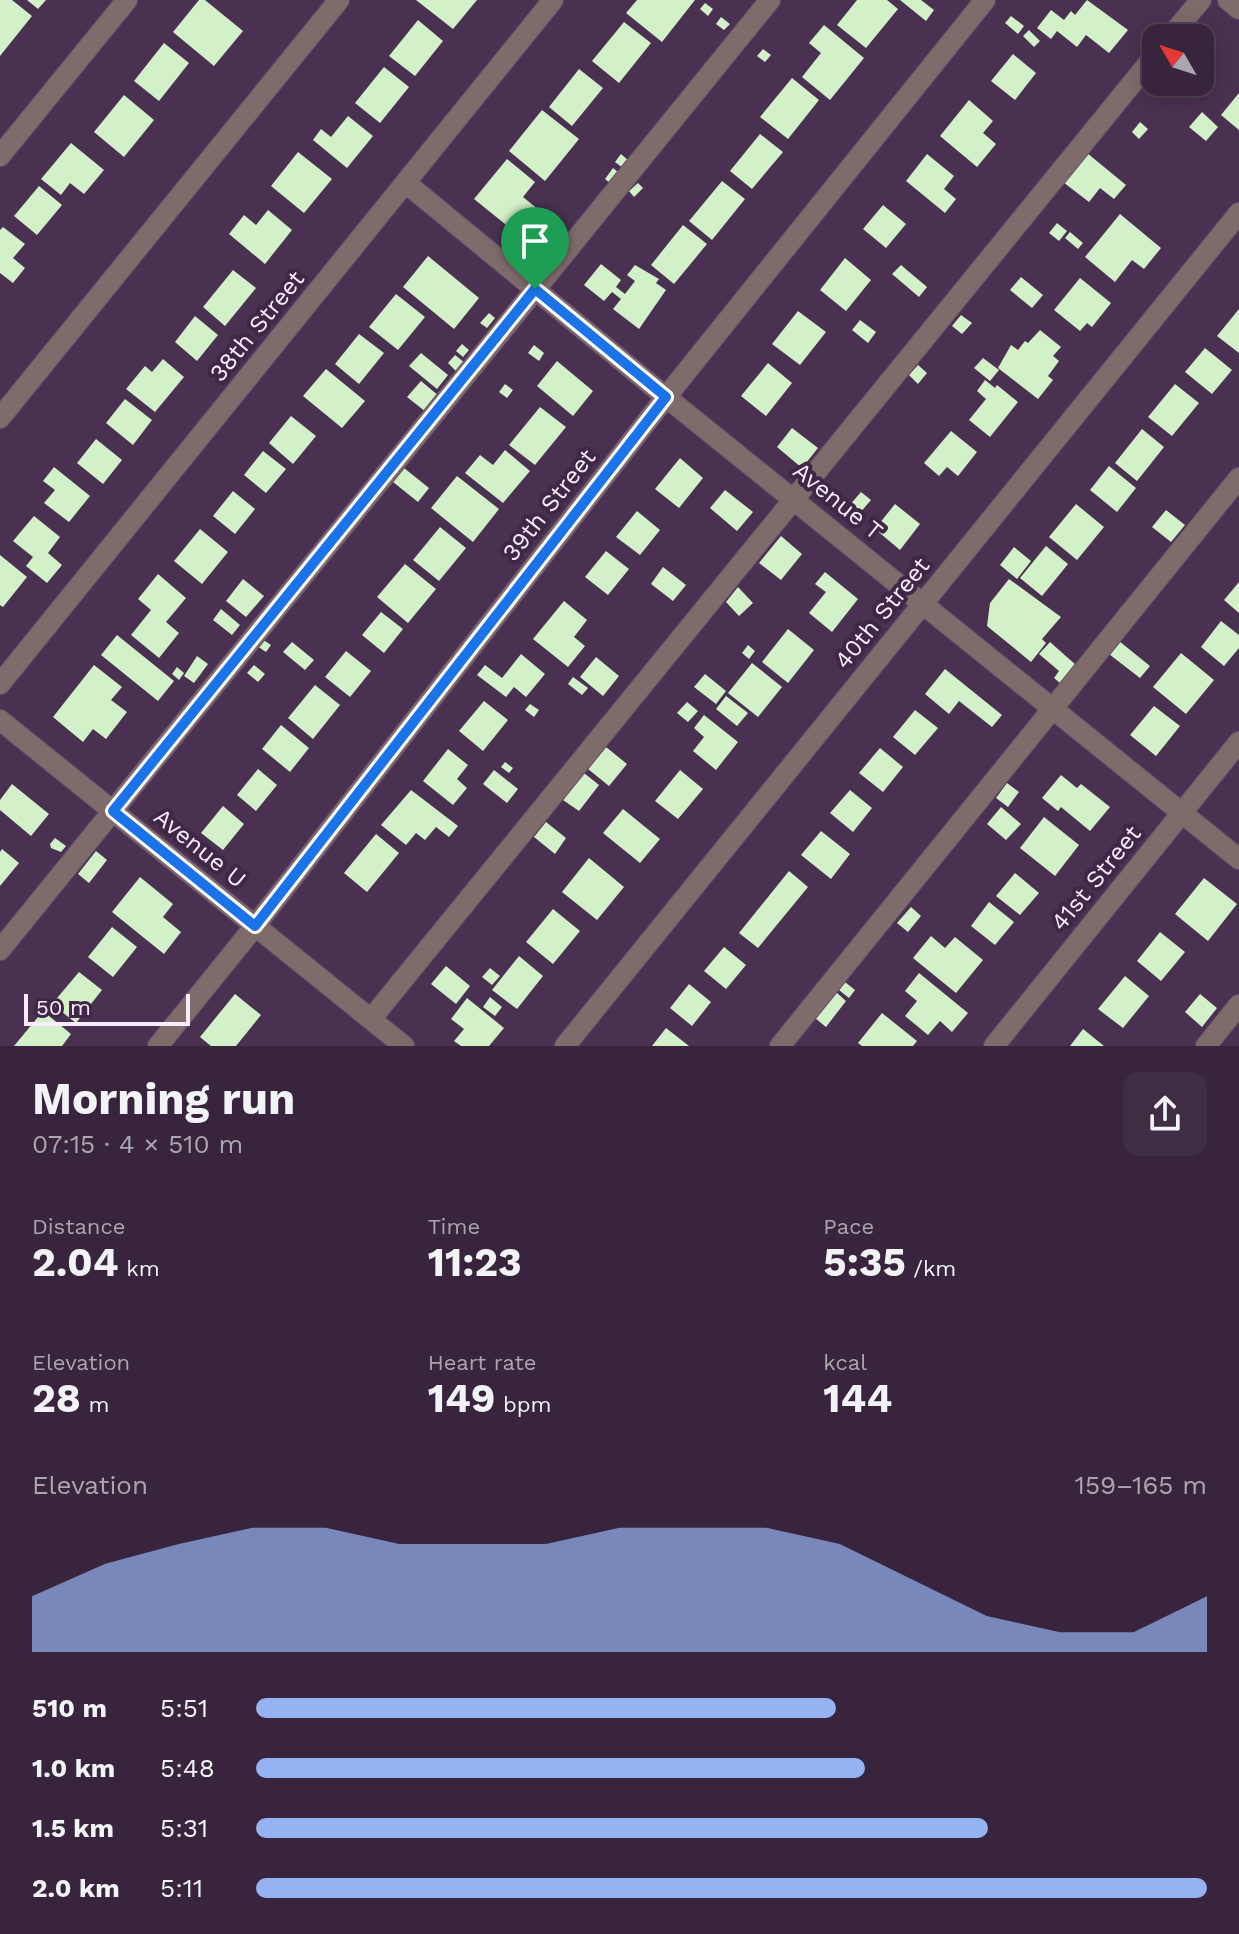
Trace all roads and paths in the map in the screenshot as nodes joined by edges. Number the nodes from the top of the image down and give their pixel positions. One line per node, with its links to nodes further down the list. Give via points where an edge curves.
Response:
1 (127, 0): 11 (street)
2 (339, 0): 16 (street)
3 (553, 0): 12 (street, 38th Street)
4 (770, 0): 14 (street)
5 (985, 0): 15 (street, 39th Street)
6 (1201, 0): 9 (street)
7 (1228, 0): 8 (street)
8 (1239, 9)
9 (1181, 24)
10 (1142, 71): 18 (street)
11 (0, 156)
12 (406, 183): 14 (street, Avenue T); 20 (street, 38th Street)
13 (1239, 213): 19 (street, 40th Street)
14 (535, 289): 15 (street, Avenue T); 24 (street)
15 (666, 397): 18 (street, Avenue T); 27 (street, 39th Street)
16 (0, 418)
17 (1239, 478): 21 (street)
18 (793, 499): 19 (street, Avenue T); 30 (street)
19 (924, 603): 21 (street, Avenue T); 33 (street, 40th Street)
20 (0, 684)
21 (1053, 708): 25 (street, Avenue T); 34 (street)
22 (0, 720): 24 (street, Avenue U)
23 (1239, 742): 25 (street, 41st Street)
24 (113, 811): 27 (street, Avenue U); 28 (street)
25 (1182, 813): 26 (street, Avenue T); 35 (street, 41st Street)
26 (1239, 859)
27 (255, 926): 30 (street, Avenue U); 31 (street, 39th Street)
28 (0, 950)
29 (1239, 1005): 36 (street)
30 (371, 1019): 32 (street, Avenue U)
31 (158, 1046)
32 (404, 1046)
33 (565, 1046)
34 (780, 1046)
35 (994, 1046)
36 (1206, 1046)

